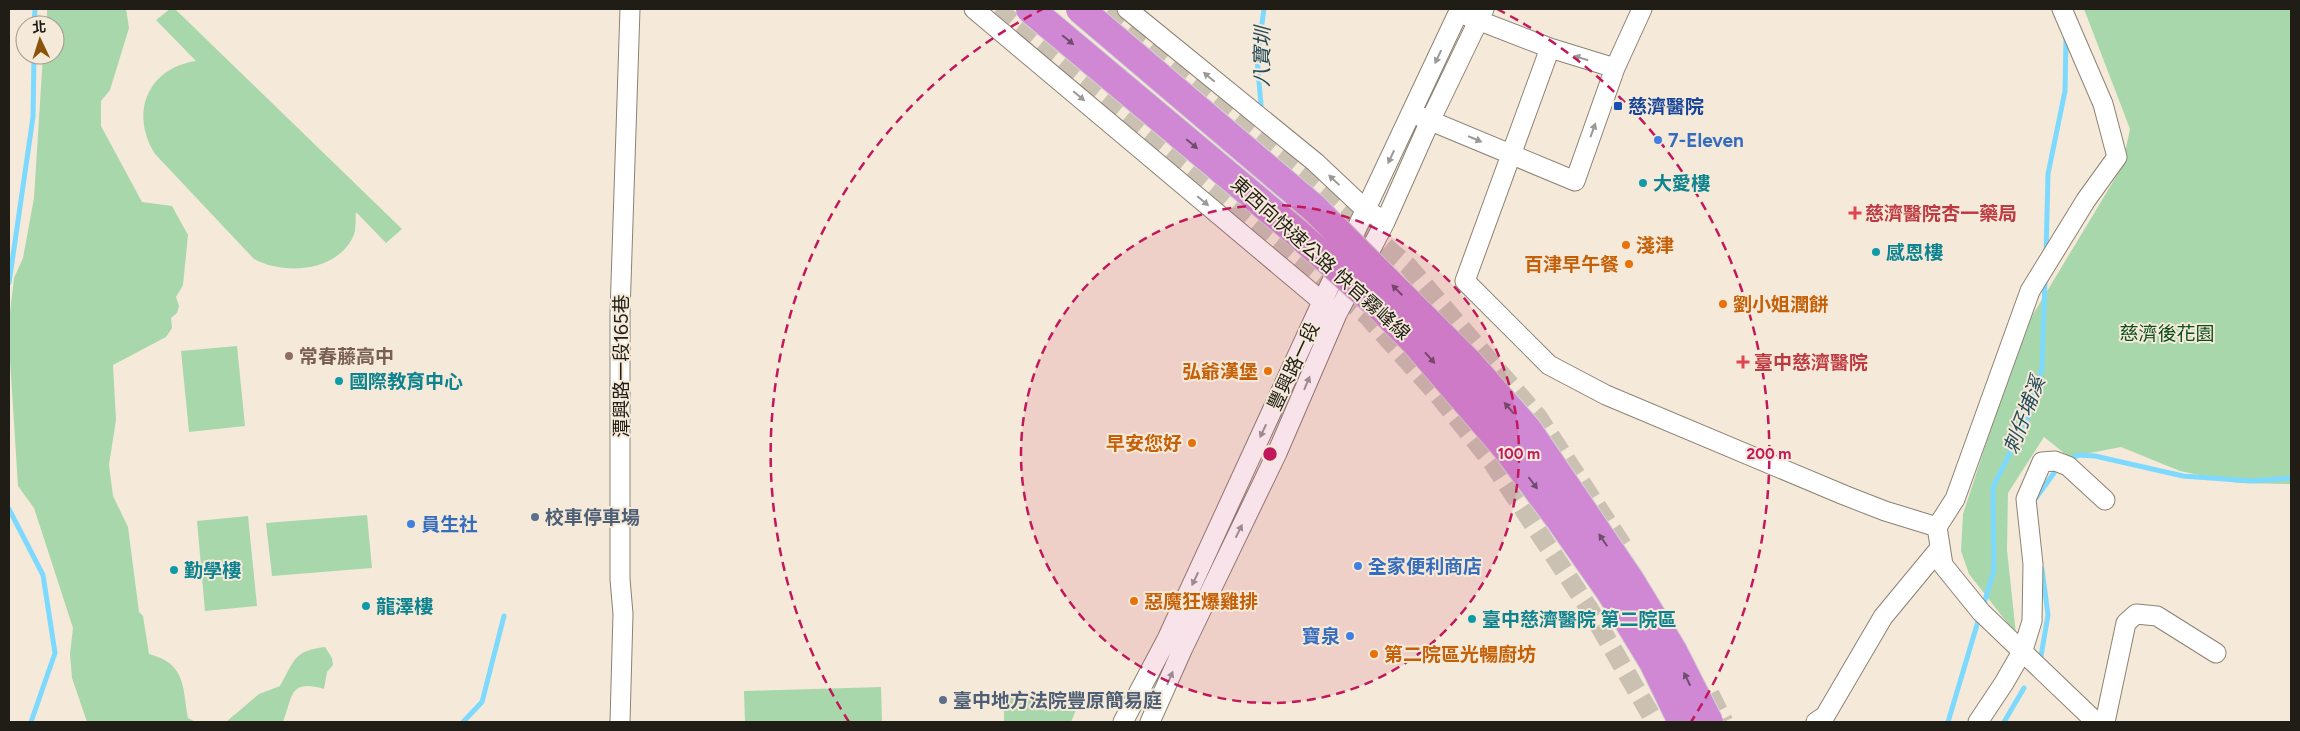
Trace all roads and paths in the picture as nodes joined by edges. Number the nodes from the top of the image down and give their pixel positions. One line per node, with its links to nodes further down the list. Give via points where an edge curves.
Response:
1 (630, 9): 24 (street, 潭興路一段165巷, via 620,313 620,579 623,614)
2 (974, 9): 17 (street, one-way to 17)
3 (1030, 9): 27 (highway, 東西向快速公路 快官霧峰線, one-way to 27, bridge, via 1304,239 1415,342 1508,449 1560,520 1653,662)
4 (1080, 9): 28 (highway, 東西向快速公路 快官霧峰線, one-way to 4, bridge, via 1674,651 1630,580 1528,430 1489,385 1314,208)
5 (1127, 9): 15 (street, one-way to 5, via 1315,162)
6 (1642, 9): 11 (street)
7 (2062, 9): 20 (street, via 2103,104 2117,157 2086,200 2030,291 1955,499)
8 (1459, 11): 9 (street); 12 (street, 豐興路一段, one-way to 12)
9 (1480, 15): 10 (street); 13 (street, 豐興路一段)
10 (1550, 48): 11 (street, one-way to 10); 14 (street)
11 (1615, 68): 14 (street, one-way to 11, via 1574,181)
12 (1412, 113): 13 (street); 15 (street, 豐興路一段, one-way to 15)
13 (1430, 121): 14 (street, one-way to 14); 16 (street, 豐興路一段)
14 (1510, 154): 20 (street, via 1466,281 1549,365 1606,395 1844,496)
15 (1366, 210): 16 (street); 17 (street, 豐興路一段)
16 (1385, 222): 18 (street, 豐興路一段)
17 (1322, 302): 18 (street); 25 (street, 豐興路一段, one-way to 25, via 1167,640)
18 (1337, 314): 26 (street, 豐興路一段, one-way to 18, via 1277,453)
19 (2104, 500): 22 (street, via 2068,466 2055,461 2042,462 2026,499 2032,564 2032,621)
20 (1937, 527): 21 (street)
21 (1940, 548): 22 (street, via 1943,565 1981,612); 29 (street, via 1882,617 1825,716)
22 (2022, 650): 30 (street); 31 (street)
23 (2216, 652): 32 (street, via 2157,616 2136,614 2126,623)
24 (620, 722)
25 (1123, 722)
26 (1150, 722)
27 (1682, 722)
28 (1709, 722)
29 (1816, 722)
30 (1978, 722)
31 (2096, 722)
32 (2105, 722)

